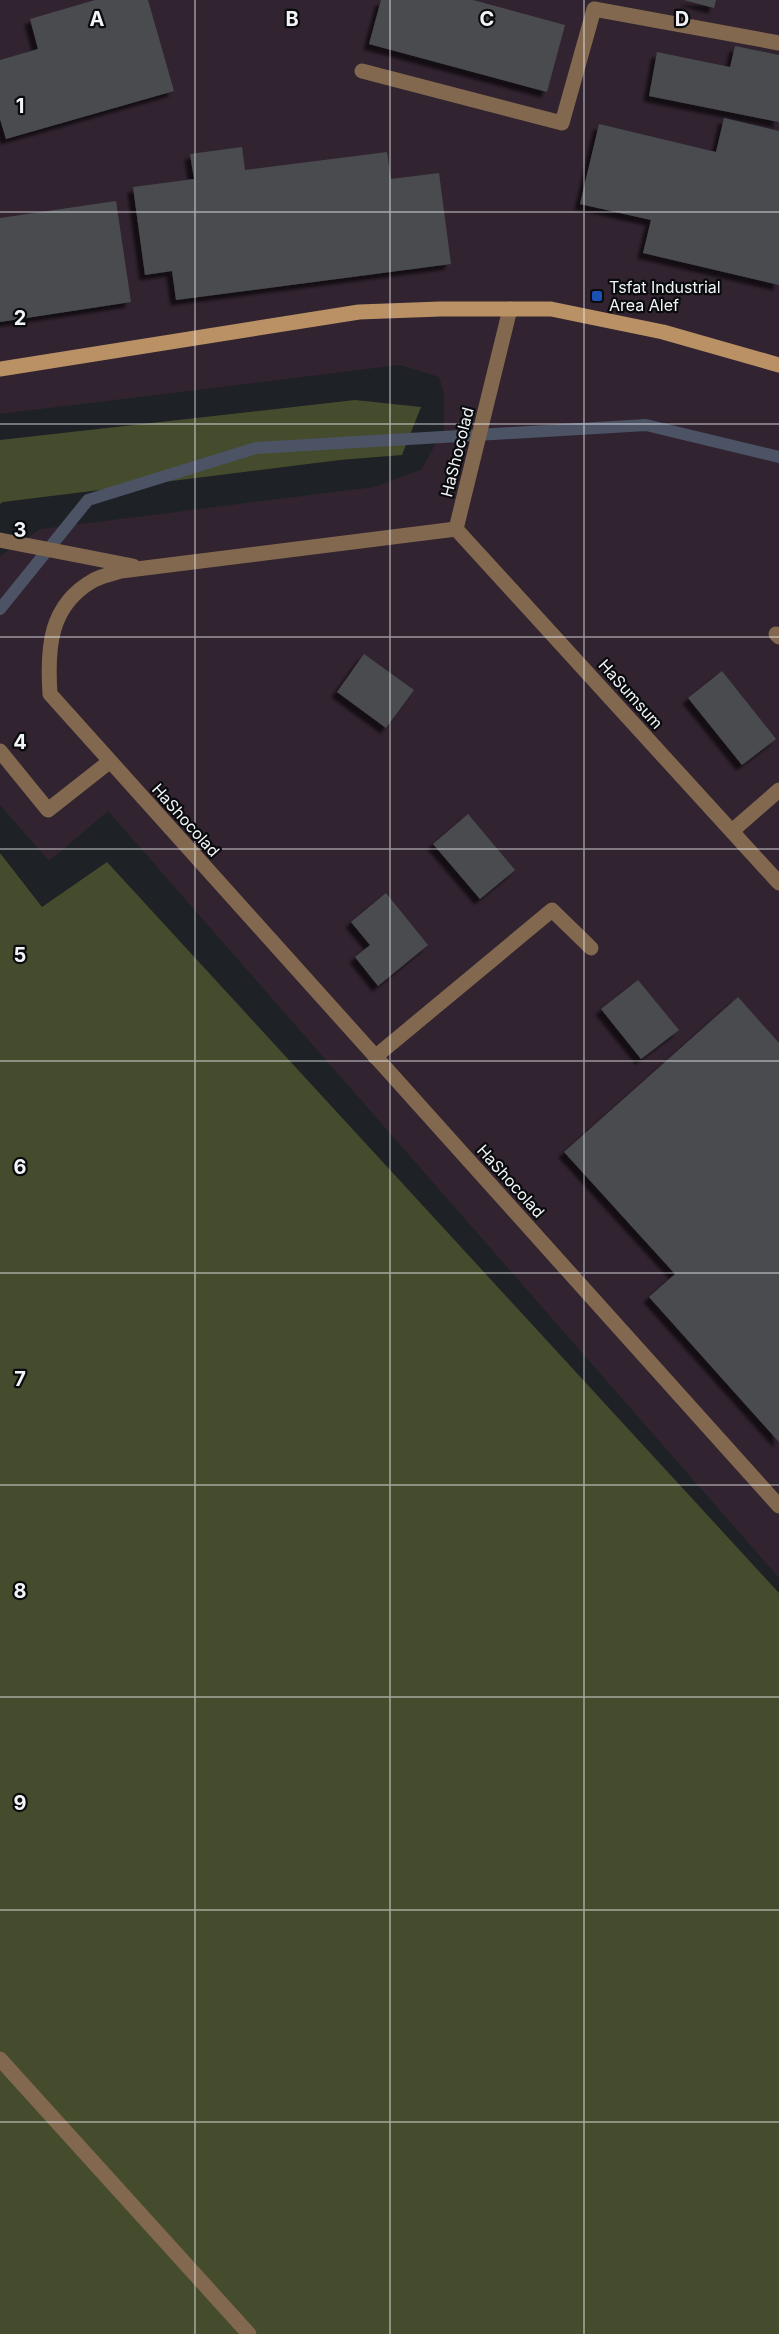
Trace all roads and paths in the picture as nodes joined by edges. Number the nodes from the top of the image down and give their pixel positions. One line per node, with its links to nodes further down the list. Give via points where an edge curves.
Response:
1 (779, 43): 2 (street, via 594,9 562,123)
2 (362, 71)
3 (510, 309): 4 (street, via 551,309 663,332); 5 (street, via 359,312); 6 (street, HaShocolad)
4 (779, 365)
5 (0, 369)
6 (456, 529): 8 (street, HaShocolad); 12 (street, HaSumsum)
7 (0, 540): 8 (street)
8 (145, 568): 10 (street, HaShocolad, via 95,580 68,601 54,627 50,648 50,694)
9 (0, 751): 10 (street, via 48,810)
10 (109, 762): 15 (street, HaShocolad)
11 (779, 790): 12 (street)
12 (732, 831): 13 (street, HaSumsum)
13 (779, 883)
14 (591, 948): 15 (street, via 552,910)
15 (375, 1057): 16 (street, HaShocolad)
16 (779, 1506)
17 (0, 2059): 18 (street)
18 (249, 2334)

